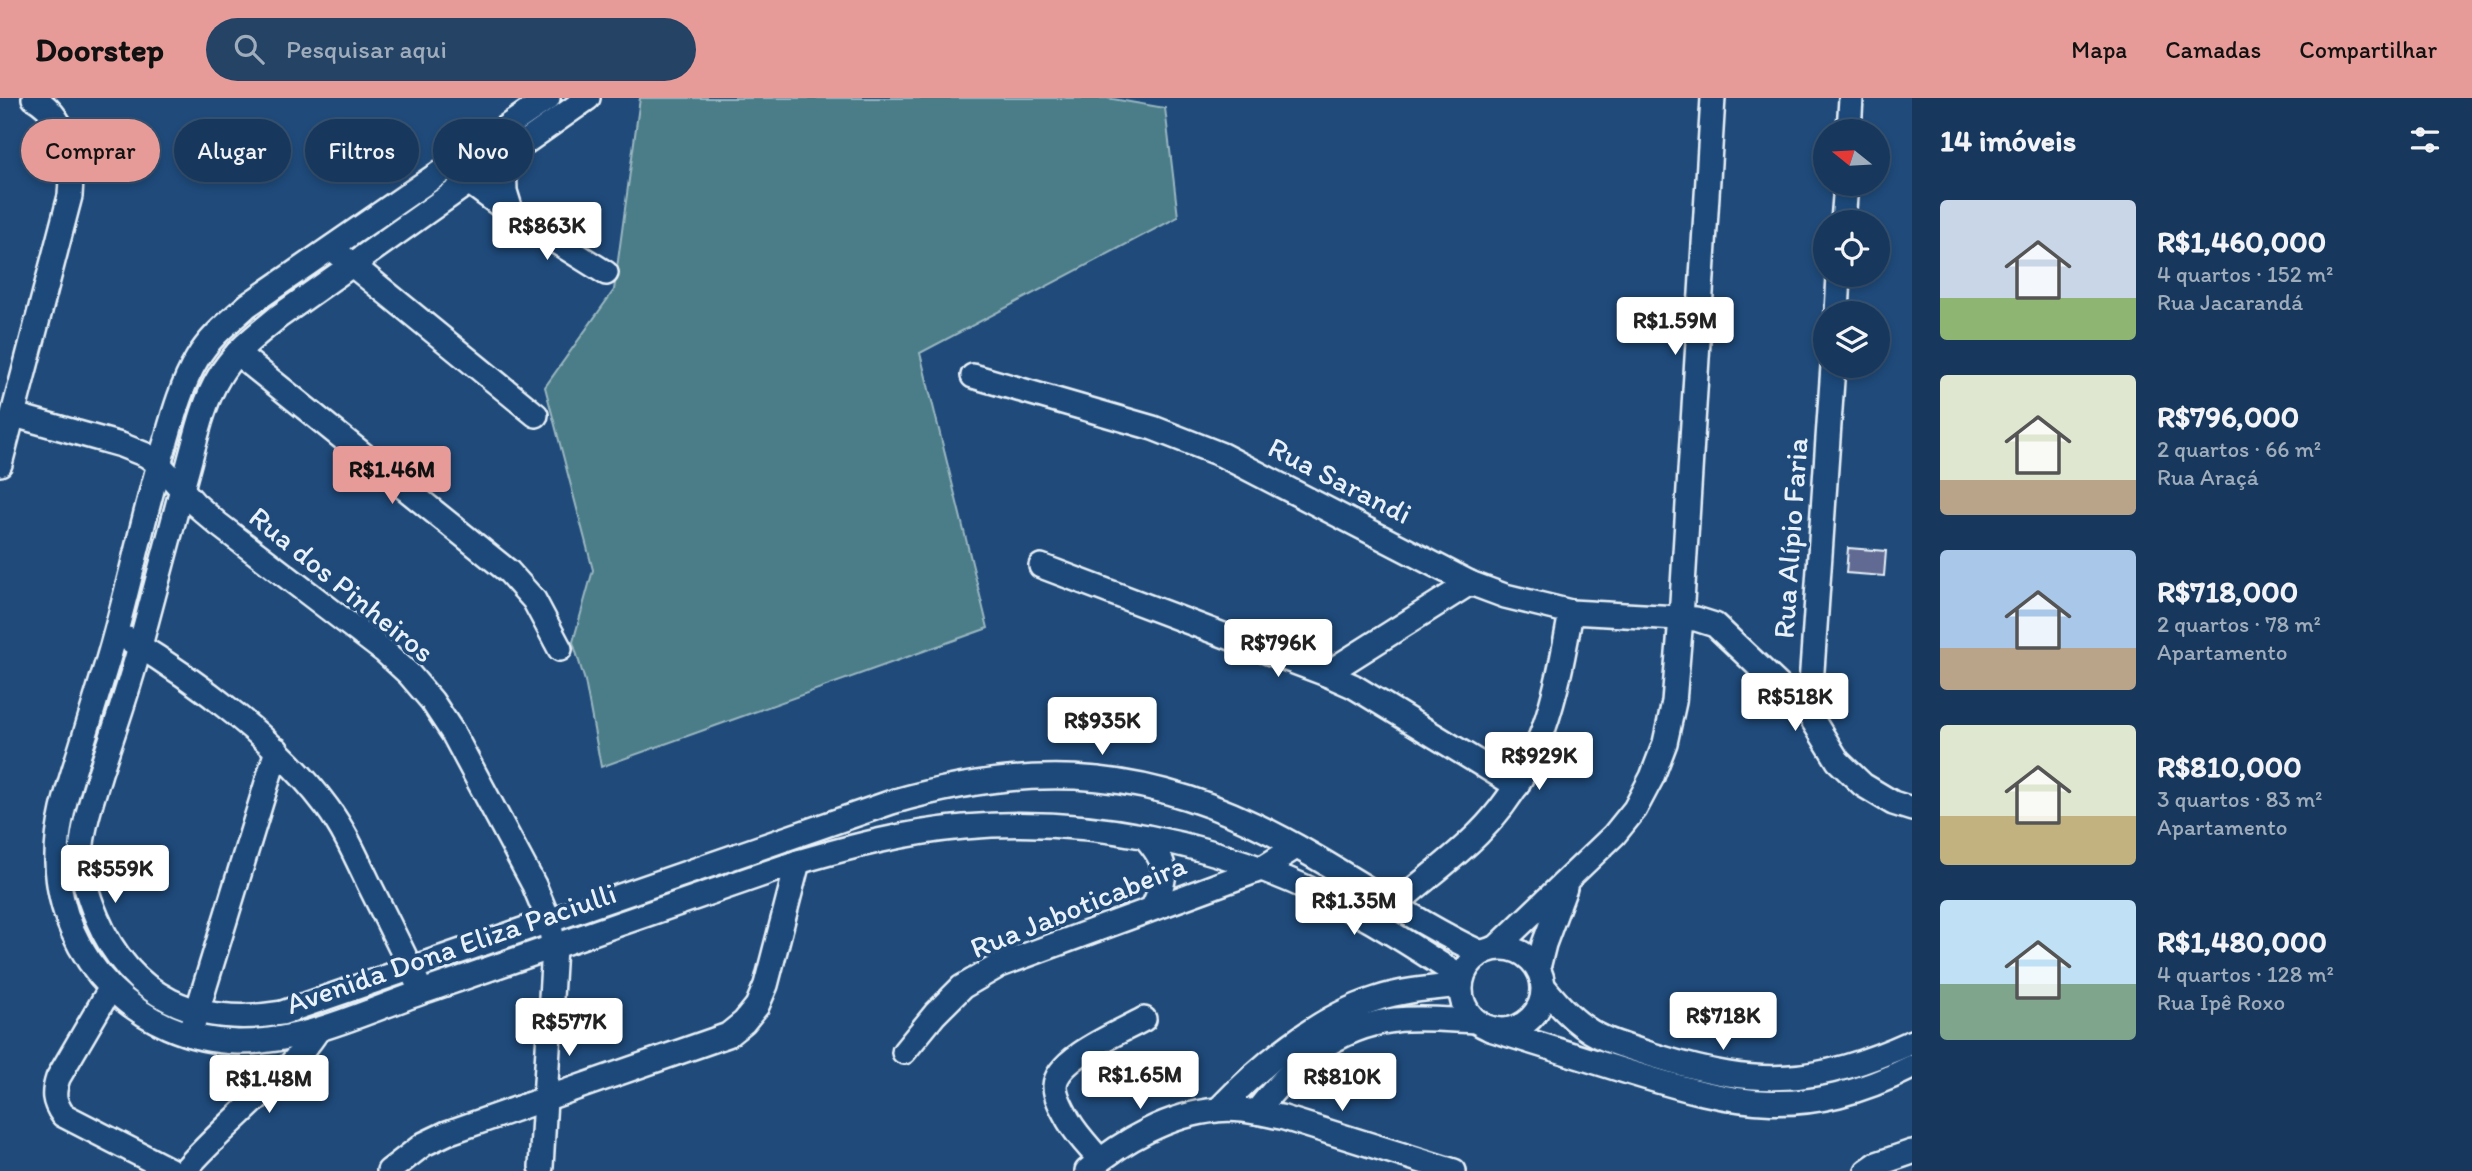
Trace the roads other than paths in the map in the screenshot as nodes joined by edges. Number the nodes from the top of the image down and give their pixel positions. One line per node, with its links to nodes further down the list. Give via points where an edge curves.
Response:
1 (34, 98): 20 (street, via 59,122 72,166 70,196)
2 (548, 98): 6 (street, Avenida Dona Eliza Paciulli)
3 (588, 98): 8 (street, Avenida Dona Eliza Paciulli)
4 (1713, 98): 28 (street)
5 (1852, 98): 7 (street)
6 (518, 119)
7 (1850, 119)
8 (533, 137)
9 (433, 178): 14 (street, Avenida Dona Eliza Paciulli)
10 (472, 182): 12 (street, Avenida Dona Eliza Paciulli)
11 (505, 182): 13 (street)
12 (469, 184): 13 (street); 15 (street, Avenida Dona Eliza Paciulli)
13 (512, 214): 16 (street)
14 (331, 247): 15 (street); 23 (street, Avenida Dona Eliza Paciulli, via 215,334 181,393)
15 (350, 265): 17 (street, Avenida Dona Eliza Paciulli); 21 (street)
16 (606, 273)
17 (237, 353): 24 (street, Avenida Dona Eliza Paciulli, via 210,396); 31 (street, via 509,572 534,600)
18 (973, 376): 26 (street, Rua Sarandi, via 1153,428 1222,455)
19 (1832, 378): 33 (street, Rua Alípio Faria)
20 (14, 415): 22 (street); 23 (street, Rua dos Pinheiros, via 134,449)
21 (536, 415)
22 (0, 464)
23 (159, 464): 24 (street, Rua dos Pinheiros); 29 (street, Avenida Dona Eliza Paciulli)
24 (182, 489): 30 (street, Avenida Dona Eliza Paciulli); 44 (street, Rua dos Pinheiros, via 218,524 410,674 453,733)
25 (1041, 566): 32 (street)
26 (1470, 583): 27 (street, Rua Sarandi); 32 (street)
27 (1571, 612): 28 (street, Rua Sarandi); 35 (street, via 1549,718)
28 (1681, 618): 33 (street, Rua Sarandi, via 1714,625); 41 (street, via 1674,702 1652,777 1614,835)
29 (116, 631): 30 (street); 51 (street, Avenida Dona Eliza Paciulli, via 66,798 57,860 68,920 85,955)
30 (140, 646): 34 (street); 53 (street, Avenida Dona Eliza Paciulli, via 93,799 81,856 84,878 102,930 132,974 169,1001)
31 (560, 649)
32 (1326, 674): 35 (street, via 1374,698)
33 (1809, 714): 36 (street, Rua Sarandi, via 1838,761 1863,785)
34 (277, 750): 48 (street, via 327,807 347,839); 53 (street)
35 (1517, 786): 42 (street, via 1477,835)
36 (1912, 809)
37 (1145, 838): 39 (street, Avenida Dona Eliza Paciulli, via 1060,826 965,827 884,839); 40 (street, Avenida Dona Eliza Paciulli); 43 (street, via 1165,868)
38 (1296, 847): 40 (street, Rua Jaboticabeira); 42 (street, Avenida Dona Eliza Paciulli); 44 (street, Avenida Dona Eliza Paciulli, via 1227,813 1145,786 1084,777 1015,777 892,802)
39 (798, 862): 46 (street, Avenida Dona Eliza Paciulli); 61 (street, via 766,985 744,1022 728,1035)
40 (1261, 869): 43 (street, Rua Jaboticabeira); 45 (street, Avenida Dona Eliza Paciulli)
41 (1567, 881): 47 (street); 49 (street, via 1544,944)
42 (1395, 905): 45 (street); 47 (street, Avenida Dona Eliza Paciulli)
43 (1153, 907): 59 (street, Rua Jaboticabeira, via 1000,965 962,987)
44 (549, 921): 46 (street, Rua dos Pinheiros); 48 (street, Avenida Dona Eliza Paciulli)
45 (1375, 923): 50 (street, Avenida Dona Eliza Paciulli)
46 (554, 947): 52 (street, Avenida Dona Eliza Paciulli); 61 (street, Rua dos Pinheiros)
47 (1489, 950): 49 (street, via 1513,949 1528,956); 50 (street, via 1469,964)
48 (411, 969): 52 (street); 53 (street, Avenida Dona Eliza Paciulli, via 282,1013 241,1018)
49 (1541, 978): 55 (street, via 1540,1006 1528,1022 1510,1030); 58 (street, via 1571,1019 1596,1036 1724,1075 1774,1078 1818,1074 1858,1065)
50 (1461, 981): 55 (street, via 1467,1011); 62 (street, via 1377,998 1349,1009 1273,1060)
51 (110, 989): 57 (street, Avenida Dona Eliza Paciulli, via 141,1013); 67 (street, via 58,1077 55,1104 63,1115)
52 (421, 992): 56 (street, Avenida Dona Eliza Paciulli)
53 (197, 1012): 57 (street)
54 (1144, 1019): 65 (street, via 1072,1059 1057,1077 1055,1088)
55 (1483, 1025): 60 (street, via 1672,1086 1752,1103 1841,1095); 63 (street, via 1394,1020 1359,1028 1303,1060)
56 (318, 1030): 57 (street, Avenida Dona Eliza Paciulli, via 257,1041); 68 (street)
57 (190, 1035)
58 (1912, 1042)
59 (904, 1052)
60 (1912, 1067)
61 (544, 1098): 66 (street, Rua dos Pinheiros); 69 (street, via 447,1133)
62 (1219, 1109): 63 (street); 65 (street, via 1164,1124)
63 (1256, 1112): 70 (street)
64 (1912, 1152): 71 (street)
65 (1093, 1166)
66 (541, 1167)
67 (172, 1171)
68 (184, 1171)
69 (389, 1171)
70 (1454, 1171)
71 (1867, 1171)

